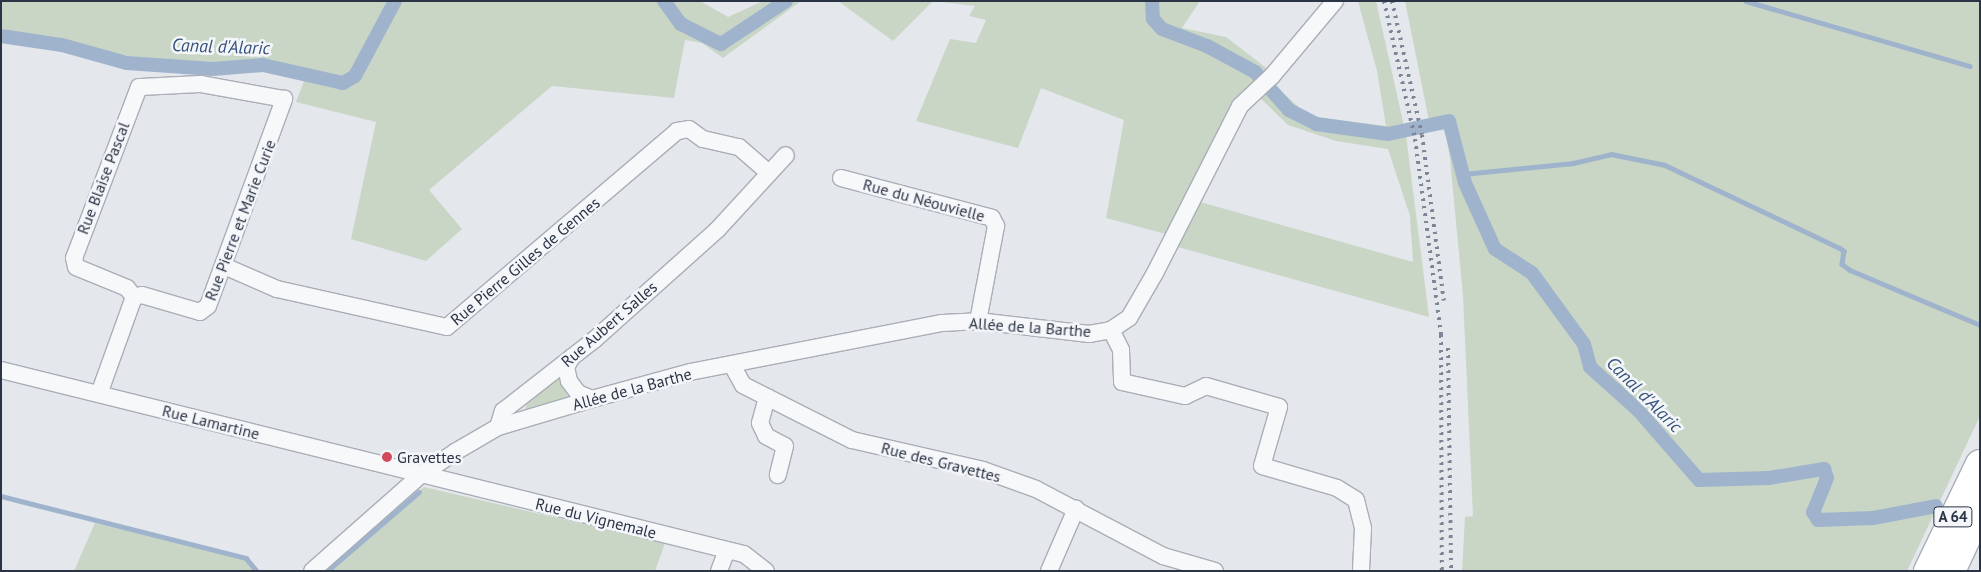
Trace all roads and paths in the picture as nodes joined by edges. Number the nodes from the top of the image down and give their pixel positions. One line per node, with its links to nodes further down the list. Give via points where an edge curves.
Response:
1 (1335, 1): 9 (street, Allée de la Barthe, via 1272,76 1254,89 1240,106 1155,273 1128,318)
2 (201, 84): 6 (street, Rue Pierre et Marie Curie, via 284,98); 7 (street, Rue Blaise Pascal, via 139,87 75,250 76,267 126,288)
3 (786, 155): 4 (street, Rue Aubert Salles)
4 (769, 173): 6 (street, Rue Pierre Gilles de Gennes, via 739,147 702,139 689,129 677,132 447,327 277,290); 10 (street, Rue Aubert Salles, via 718,229)
5 (841, 178): 8 (street, Rue du Néouvielle, via 992,218 996,226)
6 (224, 266): 7 (street, Rue Pierre et Marie Curie, via 208,306 200,312 142,295)
7 (134, 297): 13 (street)
8 (978, 321): 9 (street, Allée de la Barthe, via 1089,334); 11 (street, Allée de la Barthe, via 942,323)
9 (1111, 330): 28 (street, via 1121,350 1122,382 1184,396 1206,386 1280,407 1262,466 1337,488 1356,500 1362,528)
10 (572, 357): 15 (street, via 566,367 569,381 578,393); 16 (street, Rue Aubert Salles, via 503,411)
11 (732, 365): 14 (street, Rue des Gravettes, via 743,385); 15 (street, Allée de la Barthe)
12 (1, 370): 13 (street, Rue Lamartine)
13 (99, 394): 18 (street, Rue Lamartine)
14 (766, 397): 19 (street, via 760,423 766,436 785,446); 21 (street, Rue des Gravettes, via 852,440 983,470)
15 (592, 399): 16 (street, Allée de la Barthe)
16 (498, 427): 18 (street, Rue Aubert Salles)
17 (1980, 464): 29 (highway, A 64)
18 (421, 475): 22 (street, Rue du Vignemale); 23 (street, Rue Aubert Salles)
19 (778, 475)
20 (1980, 509): 30 (highway, A 64)
21 (1076, 510): 26 (street); 27 (street, Rue des Gravettes, via 1164,556)
22 (727, 550): 24 (street); 25 (street, Rue du Vignemale, via 744,554)
23 (312, 571)
24 (719, 571)
25 (766, 571)
26 (1049, 571)
27 (1214, 571)
28 (1361, 571)
29 (1928, 571)
30 (1951, 571)

